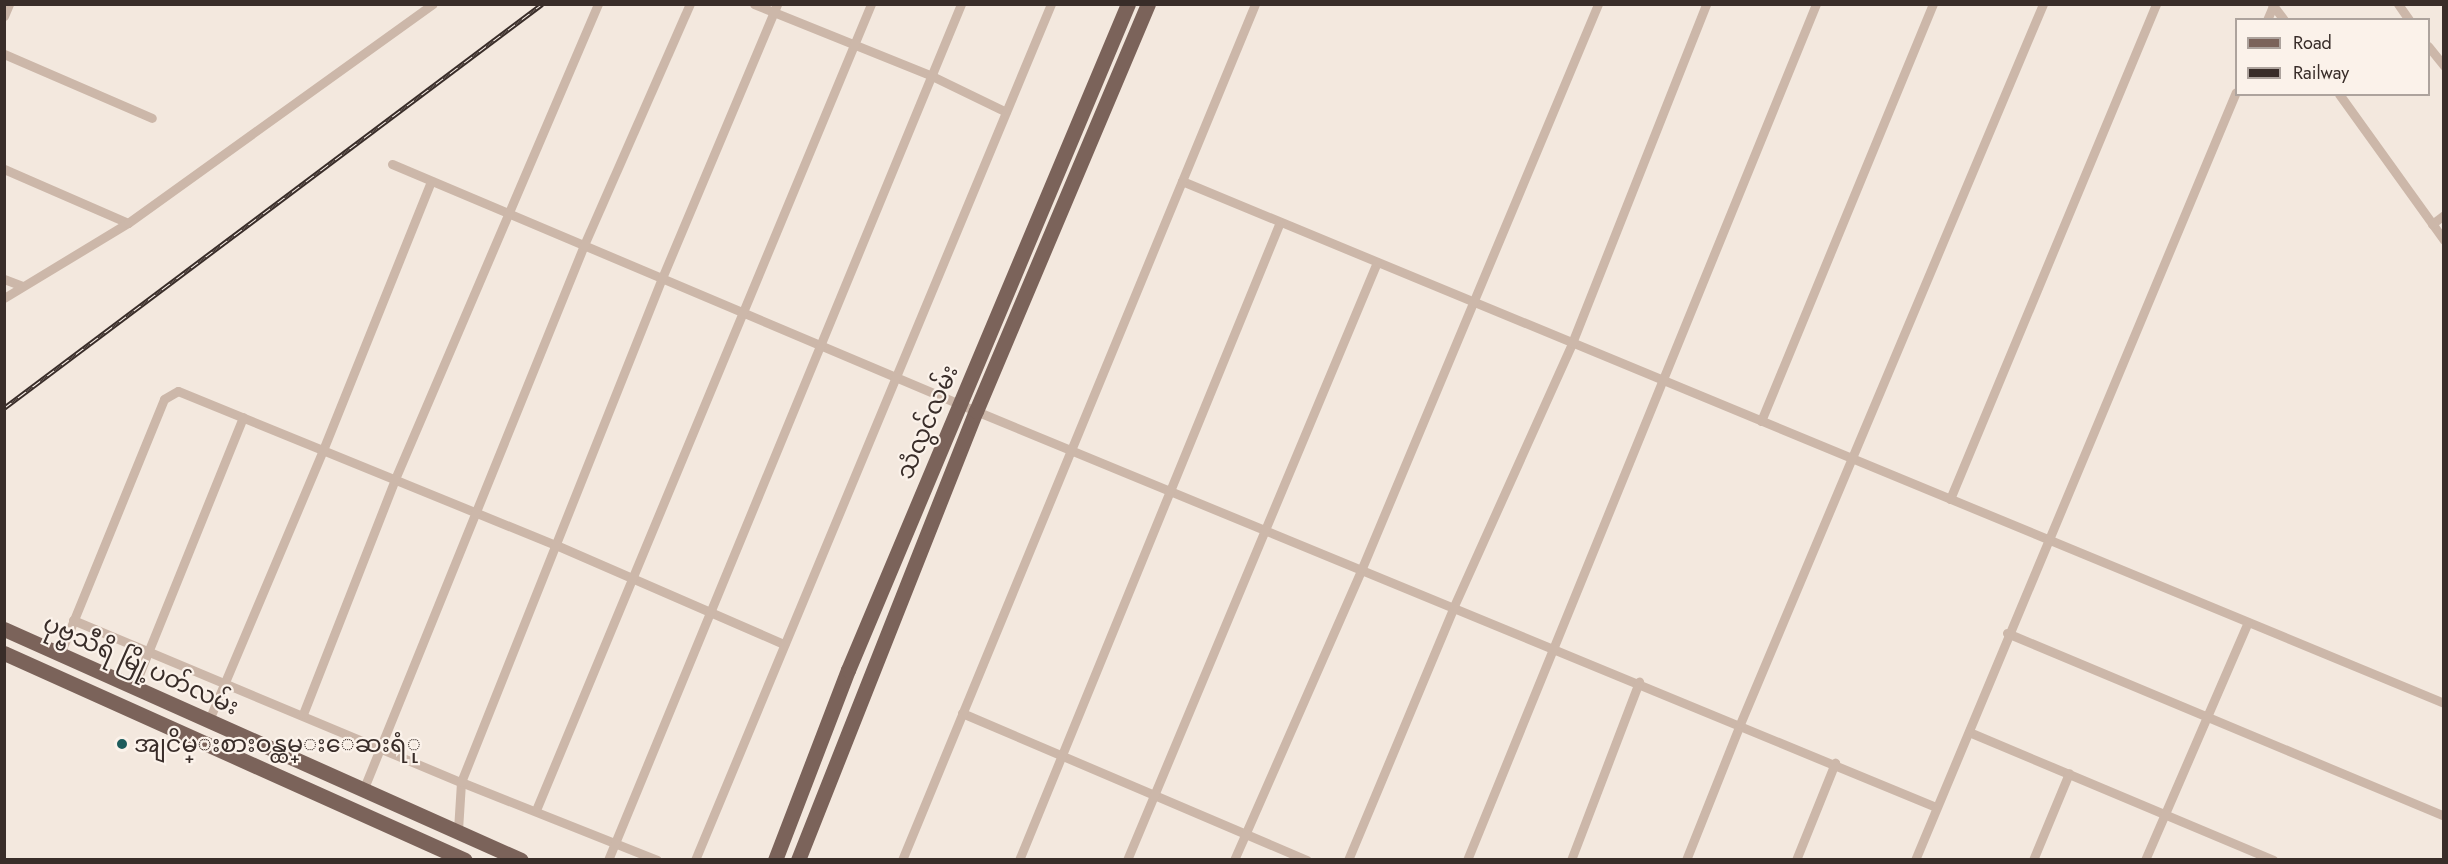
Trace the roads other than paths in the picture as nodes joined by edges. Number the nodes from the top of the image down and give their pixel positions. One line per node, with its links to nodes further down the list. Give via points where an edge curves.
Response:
1 (9, 4): 21 (street)
2 (433, 4): 40 (street)
3 (598, 4): 37 (street)
4 (690, 4): 43 (street)
5 (754, 4): 20 (street)
6 (871, 4): 24 (street)
7 (961, 4): 28 (street)
8 (1051, 4): 31 (street)
9 (1128, 4): 55 (main road, သံလွင်လမ်း)
10 (1148, 4): 56 (main road, သံလွင်လမ်း)
11 (1255, 4): 36 (street)
12 (1598, 4): 49 (street)
13 (1706, 4): 51 (street)
14 (1816, 4): 54 (street)
15 (1933, 4): 58 (street)
16 (2043, 4): 61 (street)
17 (2156, 4): 64 (street)
18 (2398, 4): 23 (street)
19 (2273, 5): 22 (street)
20 (775, 8): 24 (street); 45 (street)
21 (4, 16)
22 (2283, 18)
23 (2408, 18)
24 (855, 45): 28 (street); 50 (street)
25 (2430, 48): 27 (street)
26 (4, 54): 32 (street)
27 (2444, 66)
28 (932, 76): 31 (street); 52 (street)
29 (2235, 94): 67 (street)
30 (2340, 96): 41 (street)
31 (1006, 112): 53 (street)
32 (152, 118)
33 (392, 164): 35 (street)
34 (4, 169): 40 (street)
35 (431, 181): 37 (street); 60 (street)
36 (1182, 181): 39 (street); 59 (street)
37 (507, 212): 43 (street); 62 (street)
38 (2444, 215): 41 (street)
39 (1280, 222): 44 (street); 63 (street)
40 (128, 223): 47 (street)
41 (2432, 224): 42 (street)
42 (2444, 240)
43 (584, 245): 45 (street); 65 (street)
44 (1377, 262): 49 (street); 66 (street)
45 (662, 278): 50 (street); 68 (street)
46 (4, 279): 47 (street)
47 (22, 286): 48 (street)
48 (4, 298)
49 (1474, 302): 51 (street); 69 (street)
50 (745, 313): 52 (street); 70 (street)
51 (1572, 343): 54 (street); 71 (street)
52 (821, 344): 53 (street); 72 (street)
53 (896, 376): 55 (street); 77 (street)
54 (1665, 381): 58 (street); 78 (street)
55 (960, 402): 56 (street); 112 (main road, သံလွင်လမ်း)
56 (976, 411): 59 (street); 113 (main road, သံလွင်လမ်း)
57 (243, 417): 60 (street); 73 (street, via 184,392 168,395); 79 (street)
58 (1761, 421): 61 (street)
59 (1072, 448): 63 (street); 87 (street)
60 (323, 450): 62 (street); 82 (street)
61 (1854, 459): 64 (street); 90 (street)
62 (395, 479): 65 (street); 86 (street)
63 (1169, 488): 66 (street); 93 (street)
64 (1950, 499): 67 (street)
65 (474, 514): 68 (street); 92 (street)
66 (1264, 527): 69 (street); 98 (street)
67 (2049, 540): 74 (street); 76 (street)
68 (556, 545): 70 (street); 96 (street)
69 (1362, 568): 71 (street); 104 (street)
70 (634, 578): 72 (street); 100 (street)
71 (1454, 606): 78 (street); 119 (street)
72 (711, 611): 77 (street); 105 (street)
73 (74, 620): 79 (street); 81 (street)
74 (2248, 622): 85 (street); 88 (street)
75 (4, 629): 81 (main road, ပုဗ္ဗသီရိ မြို့ပတ်လမ်း)
76 (2007, 633): 88 (street); 91 (street)
77 (784, 644): 111 (street)
78 (1556, 648): 83 (street); 120 (street)
79 (149, 651): 82 (street); 84 (street)
80 (4, 654): 107 (main road, ပုဗ္ဗသီရိ မြို့ပတ်လမ်း)
81 (60, 654): 84 (main road, ပုဗ္ဗသီရိ မြို့ပတ်လမ်း)
82 (225, 681): 86 (street); 89 (street)
83 (1639, 682): 90 (street); 121 (street)
84 (134, 687): 89 (main road, ပုဗ္ဗသီရိ မြို့ပတ်လမ်း)
85 (2444, 703)
86 (303, 714): 92 (street)
87 (962, 714): 93 (street); 114 (street)
88 (2206, 717): 101 (street); 102 (street)
89 (209, 720): 97 (main road, ပုဗ္ဗသီရိ မြို့ပတ်လမ်း)
90 (1740, 724): 94 (street); 122 (street)
91 (1969, 732): 95 (street); 99 (street)
92 (380, 748): 96 (street); 97 (street)
93 (1063, 756): 98 (street); 115 (street)
94 (1835, 763): 99 (street); 123 (street)
95 (2069, 773): 101 (street); 125 (street)
96 (461, 782): 100 (street); 103 (street)
97 (364, 788): 103 (main road, ပုဗ္ဗသီရိ မြို့ပတ်လမ်း)
98 (1154, 795): 104 (street); 116 (street)
99 (1936, 807): 124 (street)
100 (536, 810): 105 (street)
101 (2165, 812): 106 (street); 126 (street)
102 (2444, 816)
103 (458, 830): 108 (main road, ပုဗ္ဗသီရိ မြို့ပတ်လမ်း)
104 (1245, 833): 117 (street); 118 (street)
105 (615, 842): 109 (street); 110 (street)
106 (2257, 856): 127 (street)
107 (465, 860)
108 (521, 860)
109 (608, 860)
110 (657, 860)
111 (694, 860)
112 (775, 860)
113 (798, 860)
114 (902, 860)
115 (1019, 860)
116 (1127, 860)
117 (1234, 860)
118 (1307, 860)
119 (1348, 860)
120 (1467, 860)
121 (1571, 860)
122 (1686, 860)
123 (1797, 860)
124 (1915, 860)
125 (2033, 860)
126 (2145, 860)
127 (2273, 860)

